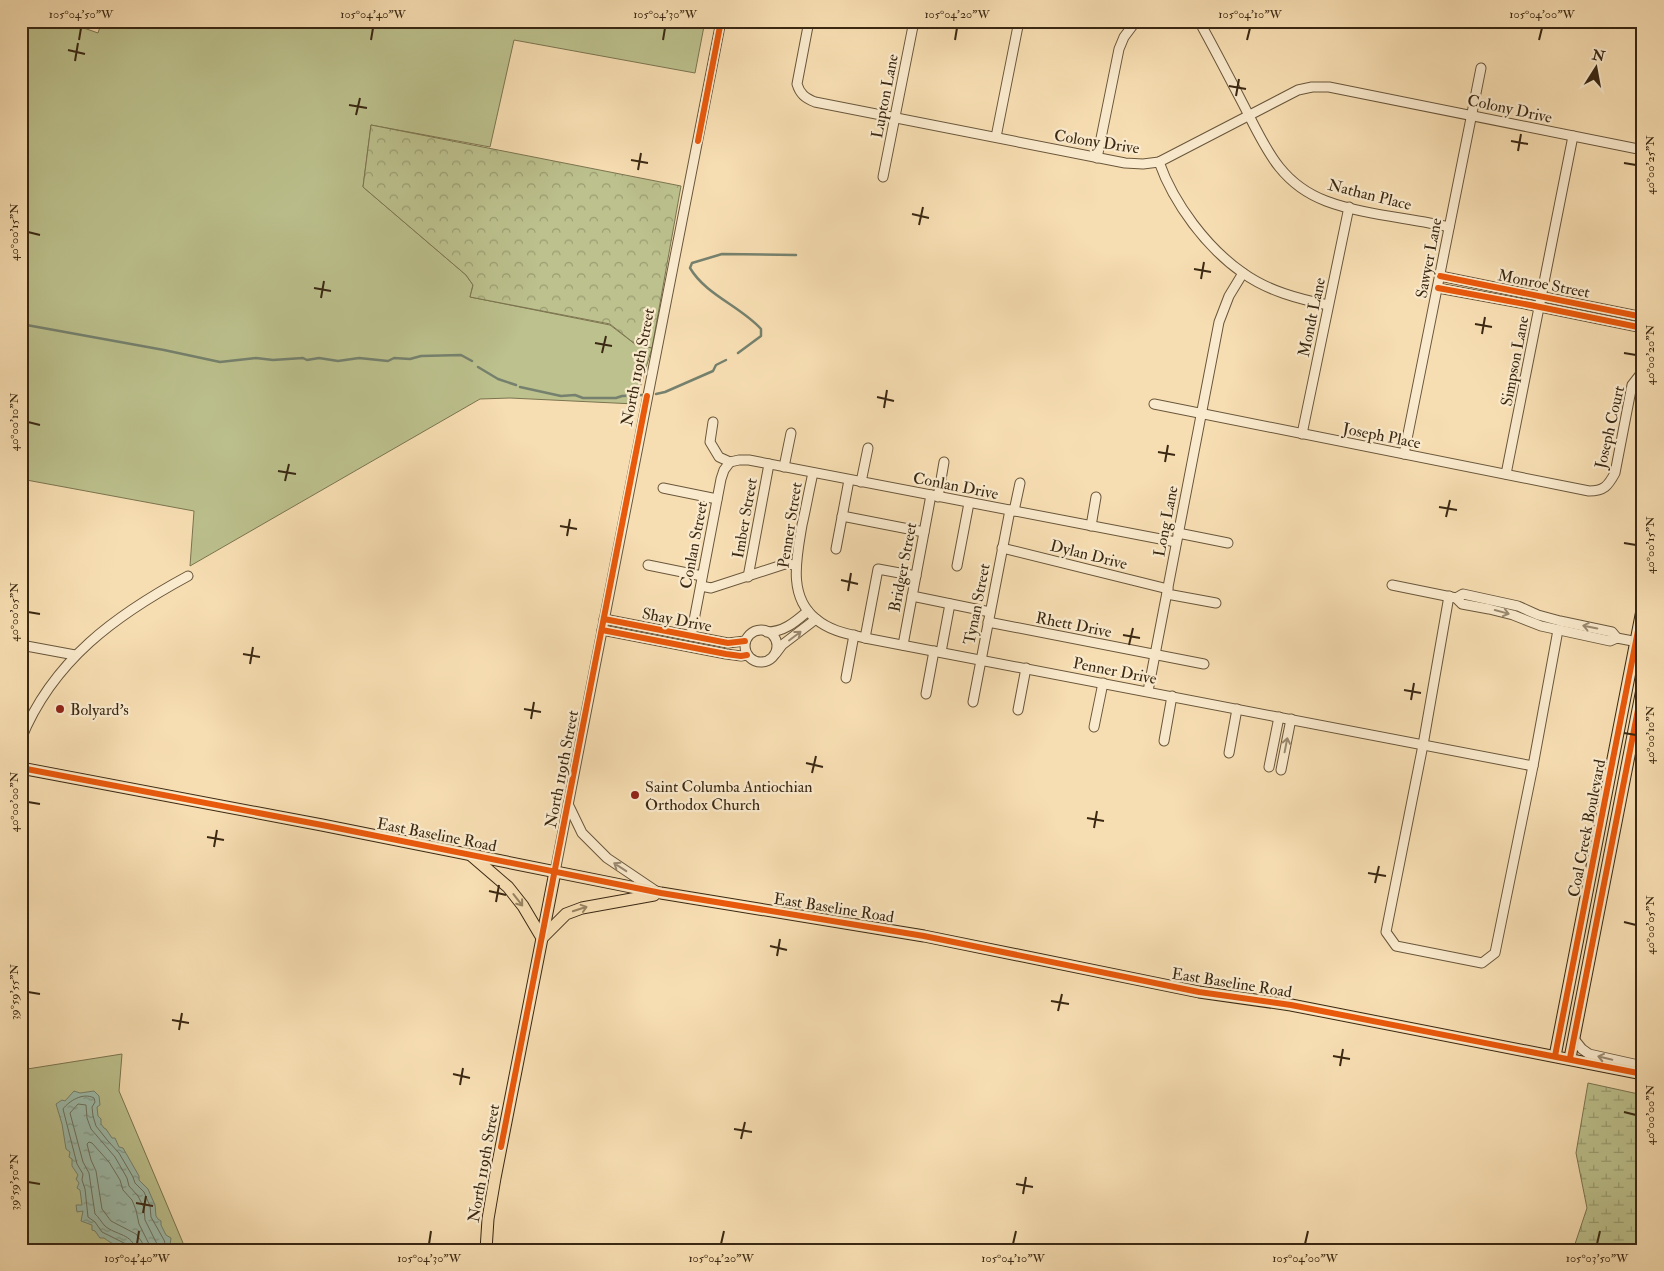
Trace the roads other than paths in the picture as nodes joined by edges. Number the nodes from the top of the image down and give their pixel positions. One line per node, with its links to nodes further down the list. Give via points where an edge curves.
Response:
1 (721, 21): 75 (street, North 119th Street)
2 (809, 21): 10 (street, Colony Drive, via 798,76 800,92 815,102)
3 (914, 21): 10 (street, Lupton Lane)
4 (1019, 21): 12 (street)
5 (1136, 21): 14 (street, via 1119,49)
6 (1199, 21): 9 (street, Nathan Place)
7 (1481, 68): 8 (street, Sawyer Lane)
8 (1472, 115): 9 (street, Colony Drive, via 1329,87 1312,87 1298,90); 11 (street, Colony Drive); 18 (street, Sawyer Lane)
9 (1249, 116): 15 (street, Colony Drive); 17 (street, Nathan Place, via 1273,161 1288,178 1326,201)
10 (895, 118): 12 (street, Colony Drive); 16 (street, Lupton Lane)
11 (1573, 136): 13 (street, Colony Drive); 22 (street, Simpson Lane)
12 (996, 137): 14 (street, Colony Drive)
13 (1643, 150)
14 (1097, 158): 15 (street, Colony Drive, via 1125,164)
15 (1160, 162): 19 (street, via 1194,225)
16 (884, 177)
17 (1349, 207): 18 (street, Nathan Place); 23 (street, Mondt Lane)
18 (1449, 227): 20 (street, Sawyer Lane)
19 (1243, 274): 23 (street, via 1297,299); 29 (street, Long Lane, via 1228,296 1219,322)
20 (1440, 276): 21 (street, Sawyer Lane); 22 (street, Monroe Street)
21 (1438, 288): 24 (street, Monroe Street); 34 (street, Sawyer Lane)
22 (1541, 296): 24 (street, Simpson Lane); 25 (street, Monroe Street)
23 (1328, 305): 32 (street, Mondt Lane)
24 (1539, 306): 26 (street, Monroe Street); 40 (street, Simpson Lane)
25 (1643, 316)
26 (1643, 328)
27 (1643, 371): 45 (street, Joseph Court, via 1632,385 1615,473)
28 (1154, 404): 29 (street, Joseph Place)
29 (1201, 413): 32 (street, Joseph Place); 54 (street, Long Lane)
30 (713, 422): 35 (street, via 710,442 720,457)
31 (791, 433): 38 (street)
32 (1302, 434): 34 (street, Joseph Place)
33 (868, 448): 42 (street)
34 (1404, 454): 40 (street, Joseph Place)
35 (730, 462): 37 (street, Conlan Drive); 48 (street, Conlan Street, via 724,470)
36 (944, 462): 46 (street, Bridger Street)
37 (769, 464): 38 (street, Conlan Drive); 63 (street, Imber Street)
38 (784, 467): 39 (street, Conlan Drive)
39 (813, 473): 41 (street, Conlan Drive); 59 (street, Penner Street)
40 (1506, 474): 45 (street, Joseph Place, via 1589,491)
41 (849, 480): 42 (street, Conlan Drive); 51 (street)
42 (862, 482): 46 (street, Conlan Drive)
43 (1020, 483): 50 (street, Tynan Street)
44 (663, 488): 48 (street)
45 (1604, 489)
46 (934, 496): 49 (street, Conlan Drive); 53 (street, Bridger Street)
47 (1096, 497): 52 (street)
48 (717, 499): 62 (street, Conlan Street)
49 (969, 503): 50 (street, Conlan Drive); 60 (street)
50 (1012, 511): 52 (street, Conlan Drive); 56 (street, Tynan Street)
51 (842, 516): 53 (street); 57 (street)
52 (1091, 526): 54 (street, Conlan Drive)
53 (924, 532): 64 (street, Bridger Street)
54 (1177, 538): 55 (street, Conlan Drive); 67 (street, Long Lane)
55 (1228, 543)
56 (1002, 548): 67 (street, Dylan Drive); 74 (street, Tynan Street)
57 (836, 549)
58 (648, 565): 62 (street)
59 (796, 565): 63 (street, via 786,564); 73 (street, Penner Street, via 797,585)
60 (957, 566)
61 (188, 576): 92 (street, via 112,624)
62 (702, 576): 66 (street, Conlan Street)
63 (748, 576): 66 (street, via 711,588)
64 (916, 576): 68 (street, Bridger Street); 83 (street, via 878,569)
65 (1392, 584): 69 (street)
66 (701, 586): 82 (street, Conlan Street)
67 (1167, 591): 70 (street, Dylan Drive); 91 (street, Long Lane)
68 (912, 596): 71 (street); 88 (street, Bridger Street)
69 (1452, 597): 79 (street, one-way to 79, via 1462,604 1513,615); 84 (street, one-way to 69, via 1612,632 1538,615 1518,606 1464,594); 111 (street)
70 (1216, 603)
71 (950, 604): 74 (street); 89 (street)
72 (1643, 605): 86 (main road, Coal Creek Boulevard)
73 (808, 611): 76 (street, Penner Drive); 80 (street, Shay Drive, via 788,627)
74 (990, 612): 77 (street, Tynan Street)
75 (604, 619): 78 (street, North 119th Street); 82 (street, Shay Drive)
76 (816, 619): 81 (street, Penner Drive, via 834,630); 90 (street, Shay Drive, one-way to 76)
77 (988, 622): 91 (street, Rhett Drive); 94 (street, Tynan Street)
78 (602, 630): 93 (street, Shay Drive, via 726,654); 117 (street, North 119th Street)
79 (1558, 630): 84 (street, via 1610,641); 113 (street)
80 (767, 632): 85 (street, Shay Drive, via 756,631); 90 (street, via 774,638)
81 (854, 635): 83 (street, Penner Drive); 97 (street)
82 (691, 636): 85 (street, Shay Drive, via 728,643)
83 (865, 638): 88 (street, Penner Drive)
84 (1617, 638): 86 (street)
85 (745, 641): 93 (street)
86 (1639, 643): 123 (main road, Coal Creek Boulevard)
87 (21, 644): 92 (street)
88 (903, 645): 89 (street, Penner Drive)
89 (937, 651): 94 (street, Penner Drive); 101 (street)
90 (775, 653): 93 (street, Shay Drive, via 769,660 759,662)
91 (1155, 654): 95 (street, Rhett Drive); 100 (street, Long Lane)
92 (75, 655): 109 (street, via 40,701)
93 (747, 655)
94 (981, 660): 96 (street, Penner Drive); 103 (street, Tynan Street)
95 (1204, 664)
96 (1026, 668): 98 (street, Penner Drive); 105 (street)
97 (846, 678)
98 (1103, 683): 100 (street, Penner Drive); 108 (street)
99 (1643, 684): 122 (main road, Coal Creek Boulevard)
100 (1148, 691): 102 (street, Penner Drive)
101 (926, 694)
102 (1172, 696): 104 (street, Penner Drive); 110 (street)
103 (973, 702)
104 (1238, 709): 106 (street, Penner Drive); 112 (street)
105 (1018, 710)
106 (1279, 717): 107 (street, Penner Drive); 114 (street)
107 (1291, 719): 111 (street, Penner Drive); 116 (street, one-way to 107)
108 (1094, 727)
109 (21, 739)
110 (1164, 742)
111 (1423, 745): 113 (street, Penner Drive); 113 (street, via 1386,932 1396,946 1482,963 1495,953)
112 (1229, 754)
113 (1533, 766)
114 (1269, 767)
115 (21, 768): 118 (main road, East Baseline Road)
116 (1281, 770)
117 (568, 803): 119 (street, North 119th Street); 120 (street, one-way to 117, via 607,858 582,833)
118 (470, 855): 119 (main road, East Baseline Road); 121 (main road, one-way to 121, via 508,887)
119 (555, 872): 120 (main road, East Baseline Road); 121 (main road, North 119th Street)
120 (660, 894): 121 (main road, one-way to 120, via 566,914 582,908); 123 (main road, East Baseline Road, via 924,936 1189,990 1291,1005)
121 (542, 938): 127 (main road, North 119th Street, via 495,1178)
122 (1574, 1039): 124 (main road, Coal Creek Boulevard); 125 (street, one-way to 122, via 1589,1054)
123 (1555, 1056): 124 (main road, East Baseline Road)
124 (1570, 1058): 126 (main road, East Baseline Road)
125 (1643, 1066)
126 (1643, 1074)
127 (486, 1250)

